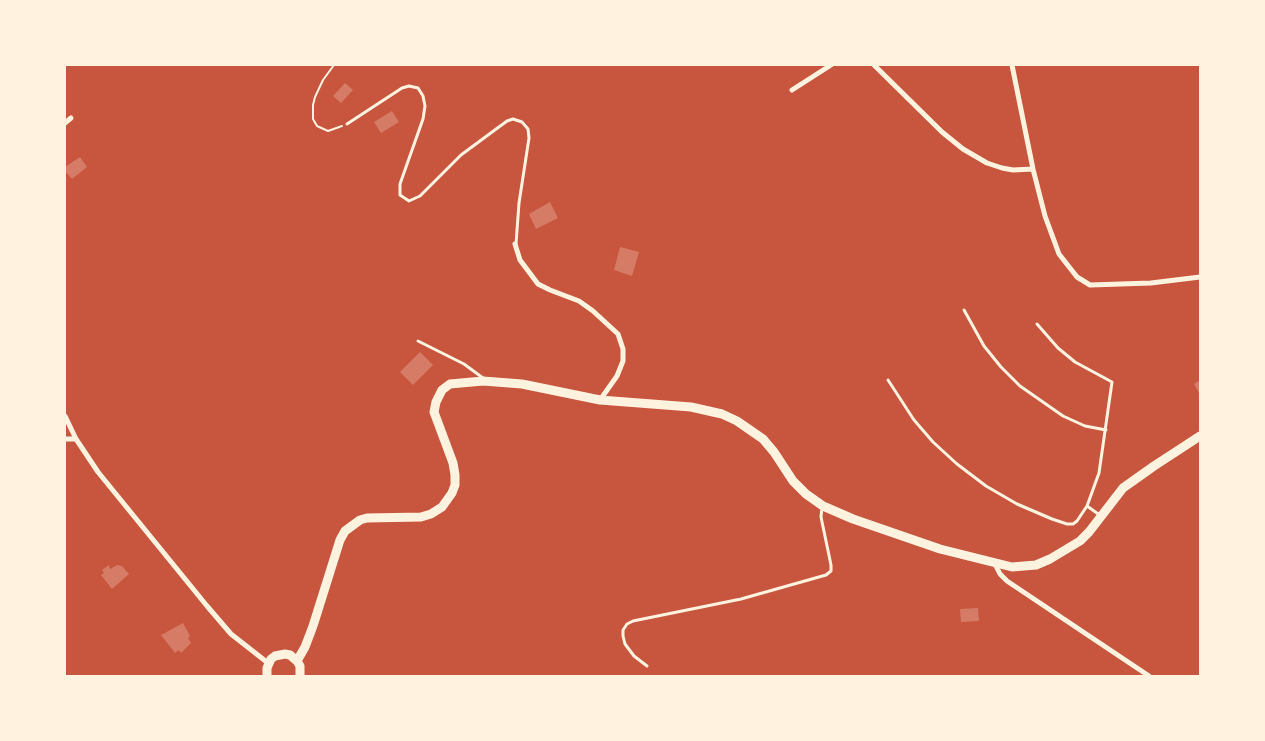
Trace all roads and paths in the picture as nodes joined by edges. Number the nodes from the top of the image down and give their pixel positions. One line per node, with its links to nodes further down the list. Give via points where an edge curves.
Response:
1 (334, 65): 8 (path, via 315,97 313,119 317,126 328,131)
2 (831, 65): 5 (street)
3 (874, 65): 9 (street, via 963,149 1002,168)
4 (1012, 65): 9 (street)
5 (792, 90)
6 (71, 118): 7 (street)
7 (65, 123)
8 (347, 124): 10 (lane, via 402,88 418,88 425,106 423,119 400,184 400,195 409,201 420,196 461,155 507,121 522,122 528,129 529,138)
9 (1033, 169): 11 (street, via 1059,254 1077,277 1090,285)
10 (516, 244): 17 (street, via 520,260 538,284 579,301 618,334 623,361)
11 (1200, 277)
12 (964, 310): 19 (lane, via 984,346 1020,386 1063,416 1085,426)
13 (1037, 324): 19 (lane, via 1075,362 1112,382)
14 (418, 340): 16 (lane, via 464,364)
15 (888, 380): 24 (lane, via 933,442 986,486 1017,504 1067,524 1077,521)
16 (487, 382): 17 (street, via 540,386); 27 (street, via 450,384 442,390 436,402 434,412 453,463 455,485 452,493 442,507 431,514 368,518 345,531 313,626)
17 (600, 400): 23 (street, via 708,410 737,421 763,439 793,481)
18 (65, 416): 21 (street)
19 (1106, 430): 24 (lane, via 1099,473)
20 (1200, 436): 25 (street, via 1128,484)
21 (76, 439): 22 (street); 28 (street, via 98,472 207,606 231,634)
22 (65, 440)
23 (823, 506): 26 (street, via 940,549); 29 (lane, via 821,517 831,565 826,575 741,599 632,621 622,636 634,656)
24 (1087, 506): 25 (lane)
25 (1102, 516): 26 (street, via 1080,541 1050,559 1036,565 1012,567)
26 (995, 564): 32 (street, via 1006,581)
27 (297, 661): 28 (street, via 285,654 275,656); 31 (street)
28 (268, 663): 30 (street)
29 (647, 666)
30 (267, 676)
31 (300, 676)
32 (1149, 676)

